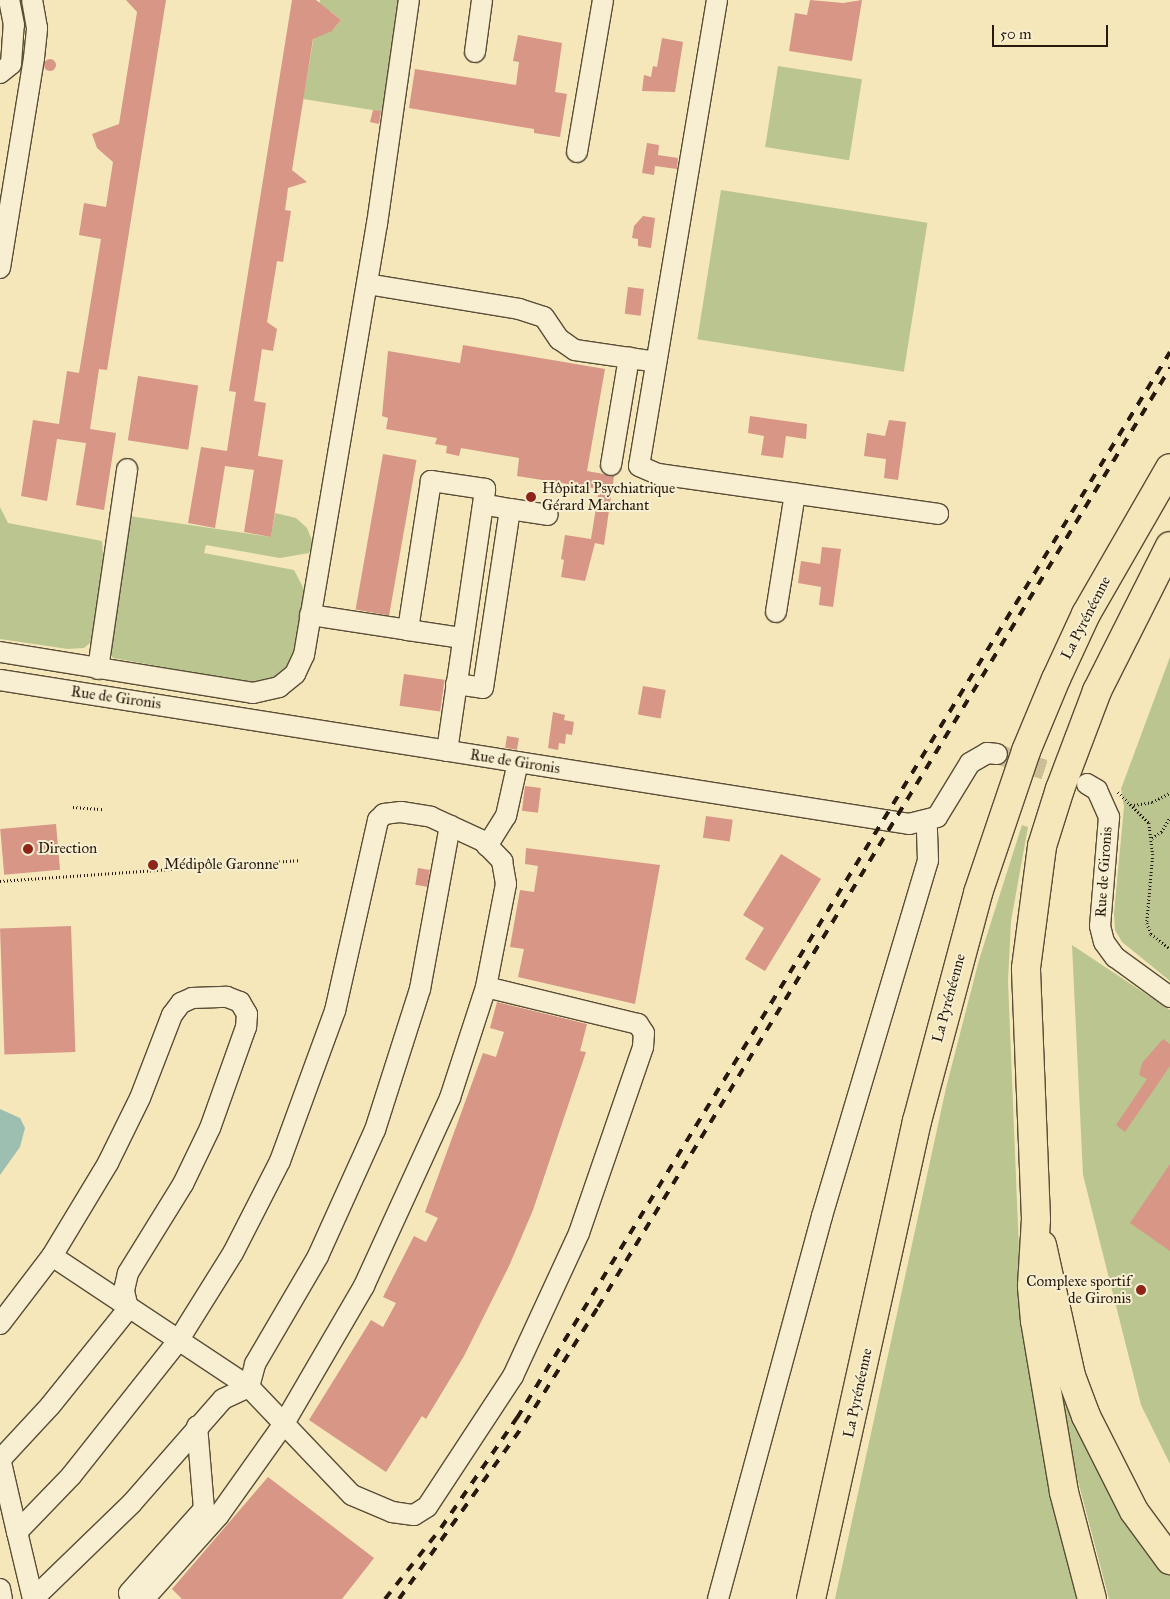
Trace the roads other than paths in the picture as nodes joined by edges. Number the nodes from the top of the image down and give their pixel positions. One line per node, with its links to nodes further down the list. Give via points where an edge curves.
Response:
1 (9, 0): 8 (street, via 14,25 12,64)
2 (32, 0): 10 (street, via 37,28 34,58)
3 (409, 0): 11 (street)
4 (482, 0): 7 (street)
5 (603, 0): 9 (street)
6 (717, 0): 13 (street)
7 (475, 52)
8 (0, 73)
9 (577, 152)
10 (0, 268)
11 (367, 284): 12 (street, via 519,309 544,317 559,340 575,350); 24 (street)
12 (629, 358): 13 (street); 14 (street)
13 (656, 362): 17 (street, via 639,466 658,474)
14 (611, 465)
15 (1170, 468): 51 (highway, La Pyrénéenne, via 1086,614 1060,670 1026,751 978,893 917,1121)
16 (127, 469): 28 (street)
17 (795, 494): 20 (street); 23 (street)
18 (482, 504): 19 (street); 25 (street, via 485,489 431,481); 26 (street)
19 (510, 509): 21 (street); 30 (street, via 483,688)
20 (938, 514)
21 (548, 515)
22 (1170, 546): 40 (highway, via 1097,692 1042,846 1026,968)
23 (776, 612)
24 (310, 615): 25 (street); 28 (street, via 304,655 296,674 280,687 253,693)
25 (408, 630): 26 (street)
26 (462, 638): 30 (street)
27 (0, 652): 28 (street)
28 (98, 669)
29 (0, 680): 31 (street, Rue de Gironis)
30 (456, 684): 31 (street)
31 (447, 751): 33 (street, Rue de Gironis)
32 (997, 754): 35 (street, via 987,753 970,763 944,809)
33 (518, 762): 35 (street, Rue de Gironis, via 909,824); 37 (street, via 506,816)
34 (1088, 784): 39 (street, Rue de Gironis, via 1097,790 1108,817 1100,926 1104,942 1115,957)
35 (927, 822): 56 (street, via 928,860 822,1216)
36 (450, 826): 37 (street); 44 (street, via 430,816 401,812 384,814 378,820 354,935 312,1081 280,1161 233,1253); 45 (street, via 420,989 375,1130 318,1256 255,1364)
37 (487, 846): 38 (street, via 502,861 506,884)
38 (486, 987): 46 (street, via 454,1089 425,1160 364,1286); 46 (street, via 638,1024 644,1033 643,1047 579,1233 517,1367 427,1506 414,1515 392,1512 352,1495)
39 (1170, 996)
40 (1036, 1219): 50 (highway, via 1071,1376 1086,1416 1134,1511); 59 (highway, via 1032,1286 1041,1362 1064,1492)
41 (52, 1256): 42 (street); 42 (street, via 108,1163 181,1002 192,998 227,996 240,1002 247,1014 246,1027 210,1128 183,1184 128,1273 124,1291); 43 (street)
42 (128, 1309): 44 (street); 48 (street, via 50,1406)
43 (0, 1324)
44 (178, 1341): 45 (street); 49 (street, via 71,1476)
45 (249, 1387): 46 (street); 47 (street, via 223,1398)
46 (283, 1425): 53 (street, via 219,1515)
47 (197, 1426): 53 (street, via 204,1509); 55 (street, via 132,1503)
48 (0, 1459): 49 (street)
49 (18, 1532): 55 (street)
50 (1170, 1560)
51 (821, 1562): 57 (highway); 58 (highway)
52 (0, 1591): 54 (street)
53 (132, 1598)
54 (2, 1599)
55 (33, 1599)
56 (718, 1599)
57 (811, 1599)
58 (817, 1599)
59 (1092, 1599)

